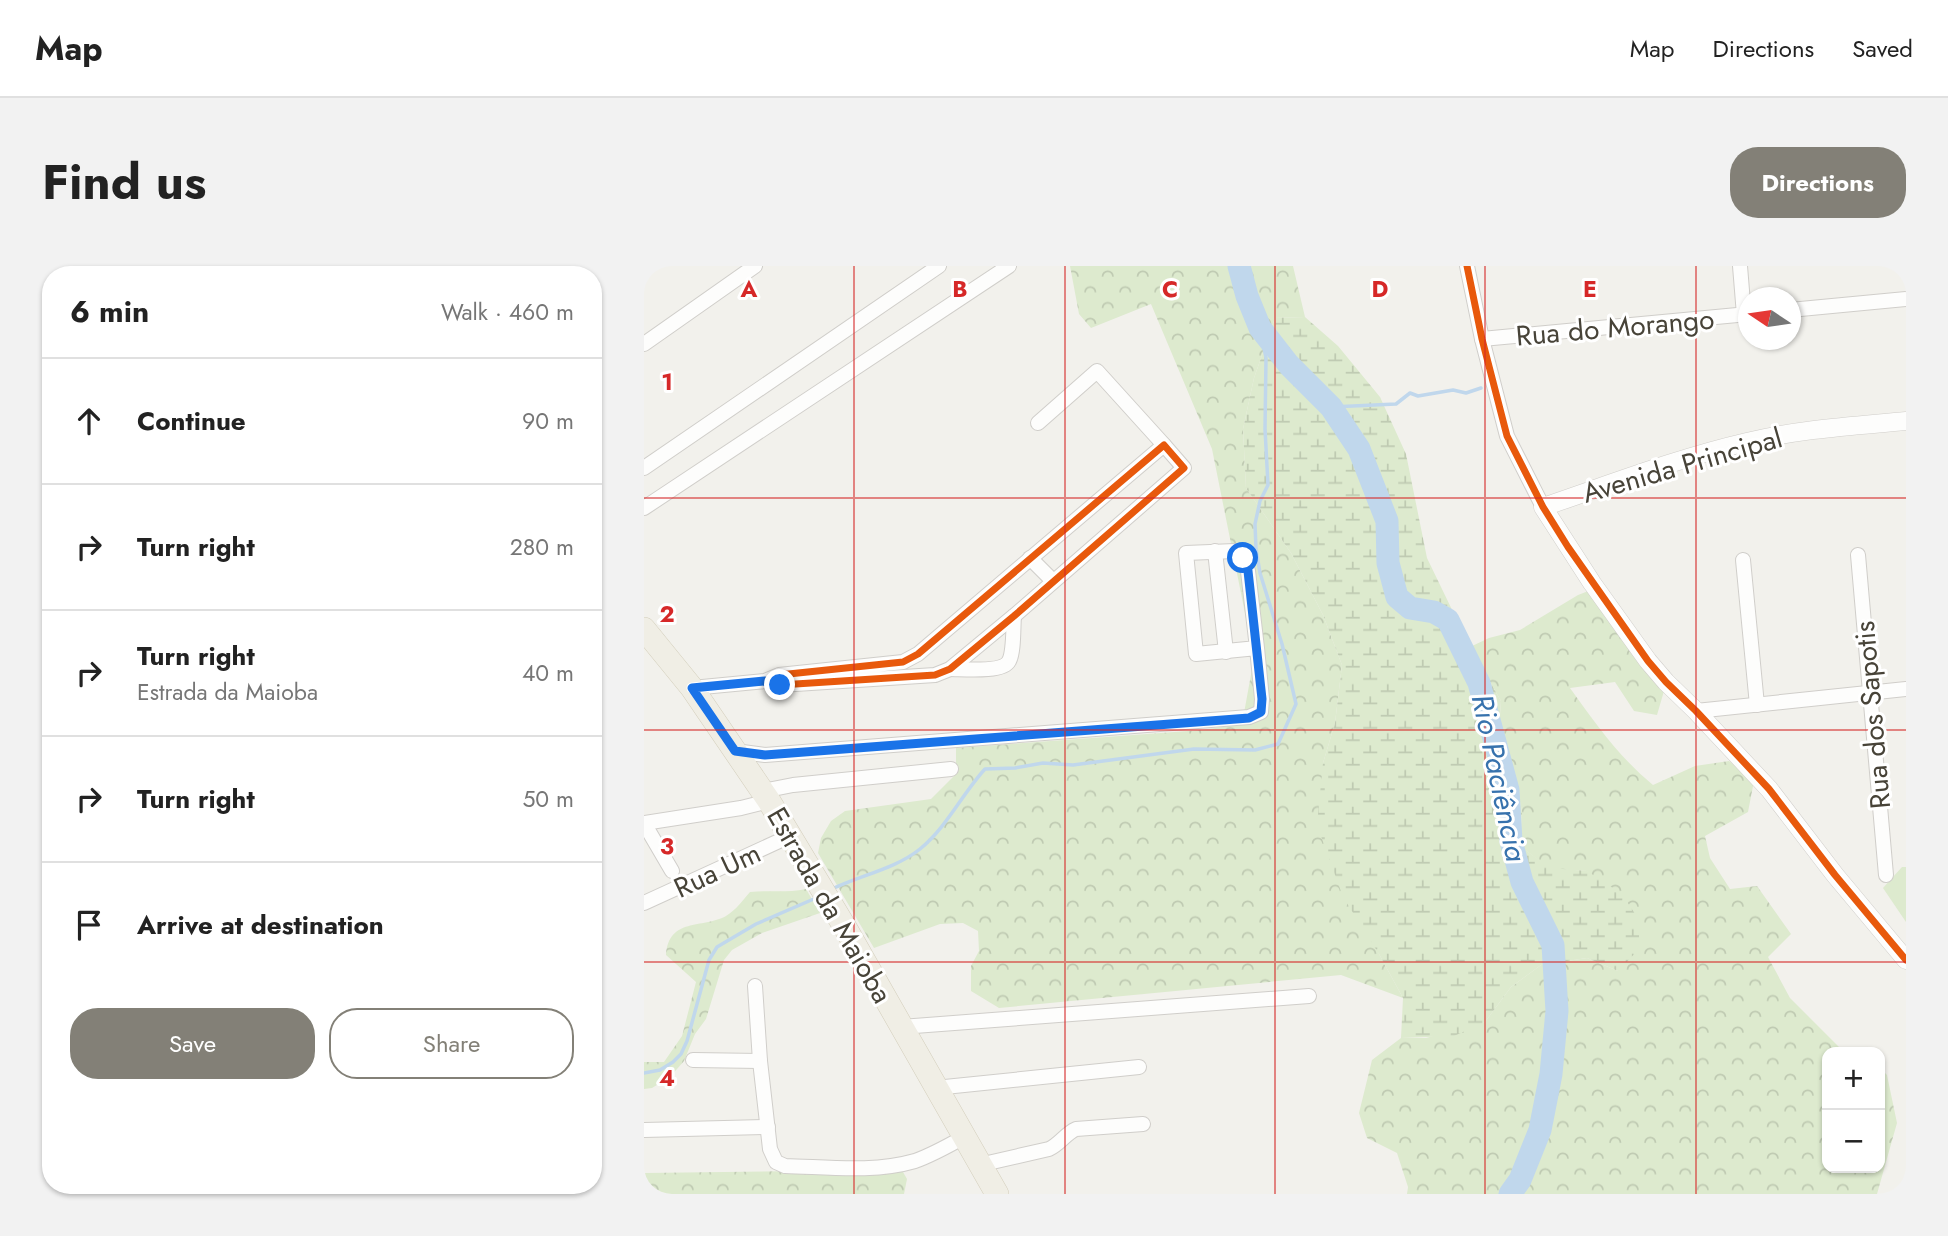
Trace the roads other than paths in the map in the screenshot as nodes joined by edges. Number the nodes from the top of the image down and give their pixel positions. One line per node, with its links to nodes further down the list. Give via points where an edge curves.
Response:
1 (755, 266): 11 (street)
2 (939, 266): 15 (street)
3 (1009, 266): 17 (street)
4 (1467, 266): 10 (street)
5 (1740, 266): 6 (street)
6 (1743, 287)
7 (1906, 299): 8 (street)
8 (1801, 309)
9 (1738, 315): 10 (street, Rua do Morango)
10 (1482, 339): 16 (street, via 1507,436)
11 (644, 344)
12 (1906, 421): 16 (street, Avenida Principal, via 1799,431 1746,442)
13 (1038, 423): 14 (street, via 1097,371)
14 (1164, 444): 20 (street); 22 (street, via 1184,468)
15 (644, 468)
16 (1543, 507): 35 (street, via 1648,661)
17 (644, 508)
18 (1215, 551): 25 (street, via 1235,551 1243,558); 26 (street); 26 (street, via 1186,553 1196,654)
19 (1858, 555): 33 (street, Rua dos Sapotis)
20 (1030, 558): 22 (street); 27 (street)
21 (1743, 560): 34 (street)
22 (1053, 582): 23 (street)
23 (1014, 617): 28 (street); 28 (street, via 1009,662 995,669)
24 (644, 629): 31 (main road, Estrada da Maioba)
25 (1257, 648): 26 (street); 36 (street, via 1261,712 1249,718 765,755)
26 (1226, 652)
27 (903, 662): 29 (street); 30 (street, via 779,675)
28 (950, 669): 29 (street, via 935,676)
29 (905, 677): 30 (street, via 780,685)
30 (765, 681): 31 (street)
31 (692, 688): 36 (main road, Estrada da Maioba)
32 (1906, 689): 33 (street)
33 (1869, 693): 34 (street); 42 (street, Rua dos Sapotis)
34 (1757, 705): 35 (street)
35 (1696, 711): 44 (street, via 1769,789)
36 (735, 751): 38 (main road, Estrada da Maioba)
37 (951, 769): 38 (street, via 793,785)
38 (766, 796): 39 (street, via 741,808); 40 (main road, Estrada da Maioba)
39 (644, 823): 41 (street)
40 (790, 836): 43 (street, Rua Um); 47 (main road, Estrada da Maioba)
41 (672, 871)
42 (1886, 875)
43 (644, 903)
44 (1906, 960)
45 (755, 986): 49 (street)
46 (1308, 996): 47 (street)
47 (901, 1027): 51 (main road, Estrada da Maioba)
48 (693, 1060): 49 (street)
49 (760, 1061): 53 (street)
50 (1139, 1067): 51 (street)
51 (935, 1088): 55 (main road, Estrada da Maioba)
52 (1143, 1124): 56 (street, via 1076,1129 1049,1149)
53 (768, 1127): 54 (street); 55 (street, via 774,1159 785,1166 881,1167 915,1161)
54 (644, 1129)
55 (964, 1137): 56 (main road, Estrada da Maioba)
56 (979, 1165): 57 (main road, Estrada da Maioba)
57 (997, 1194)

